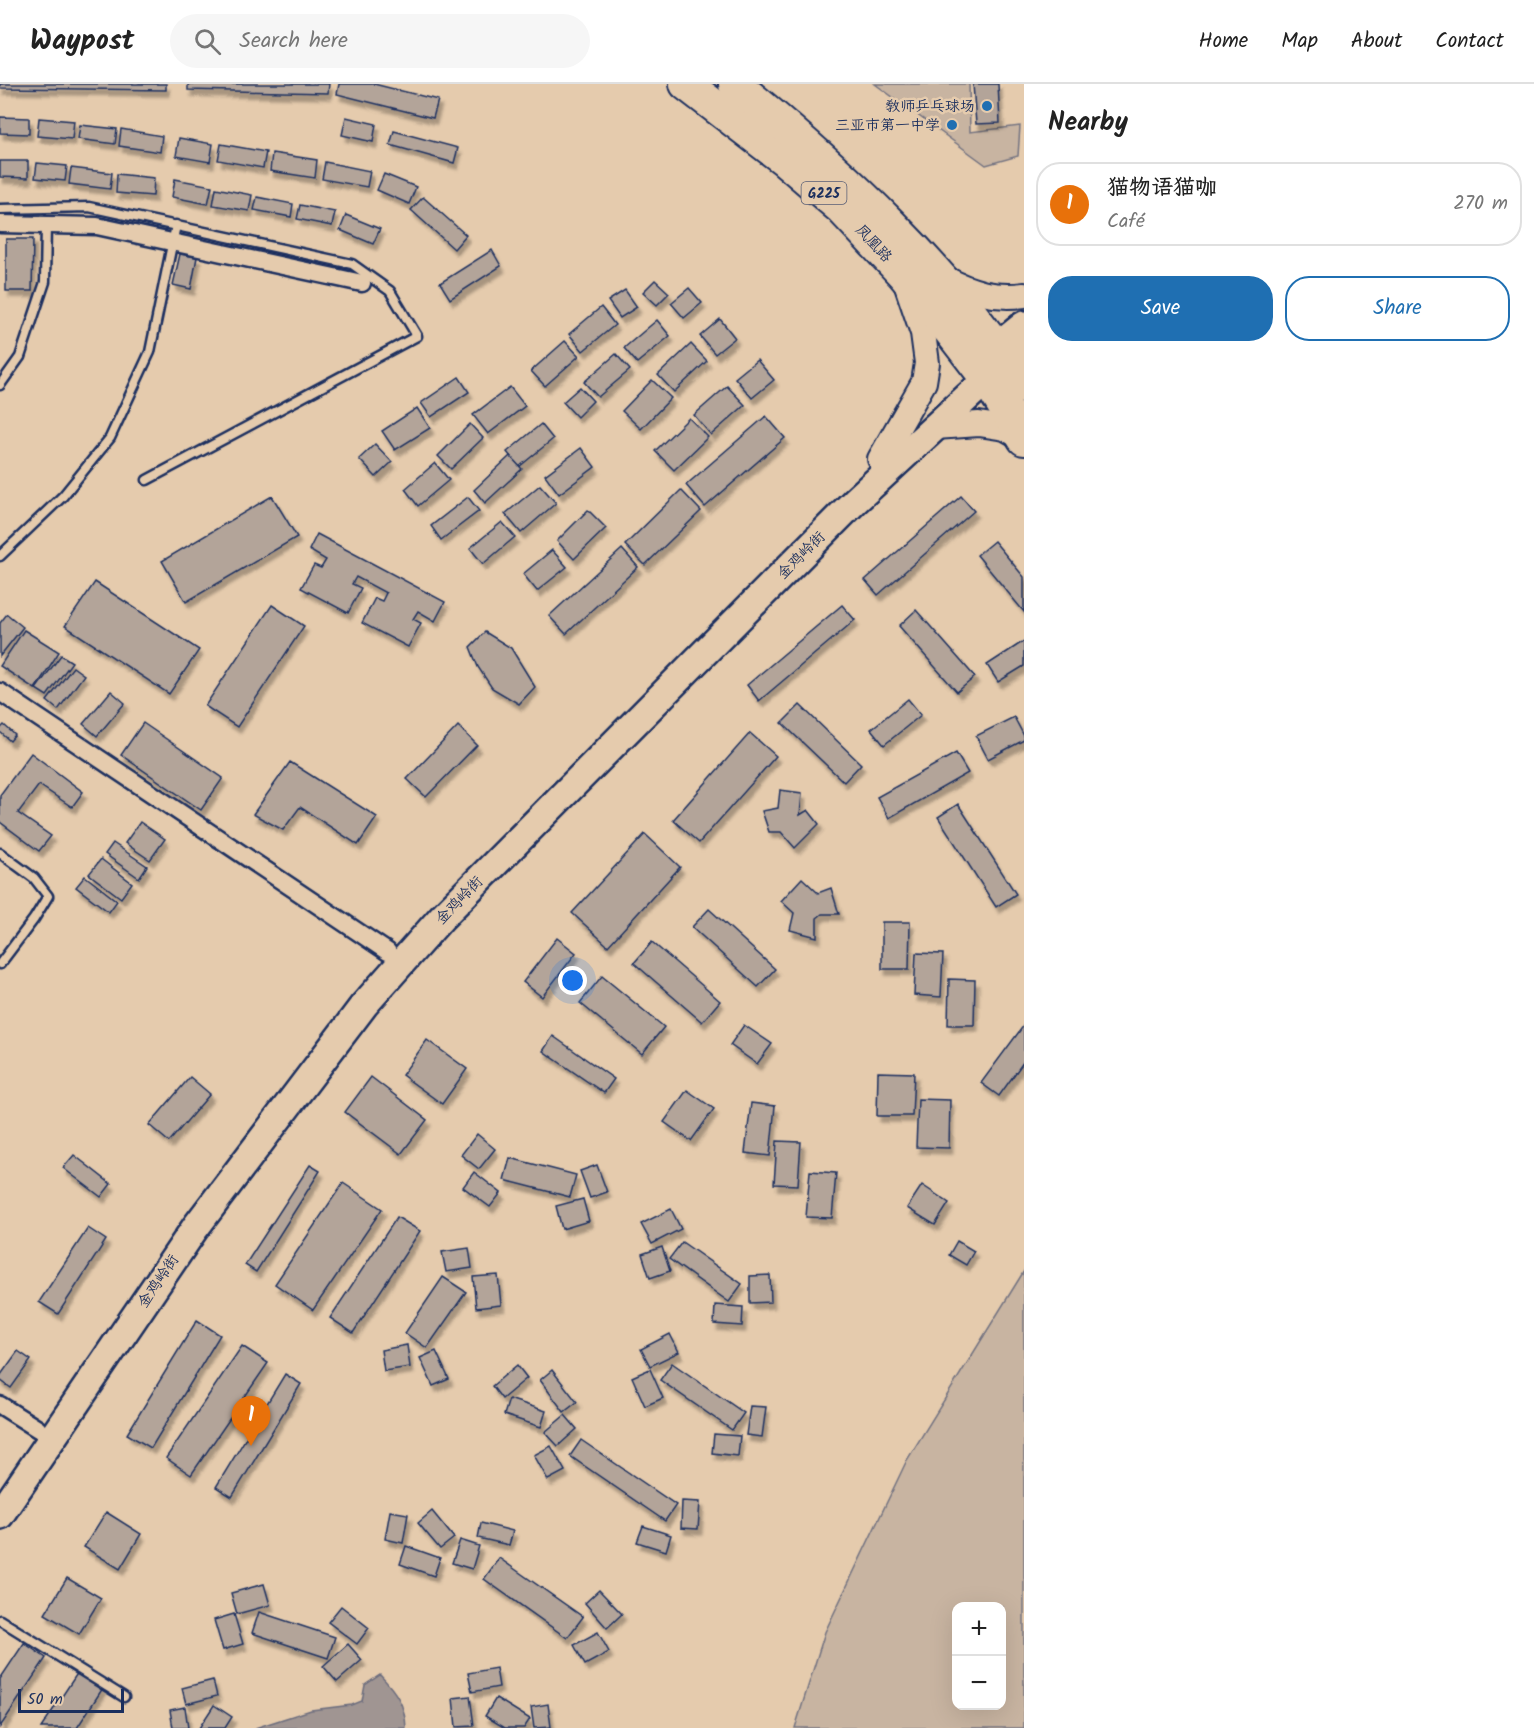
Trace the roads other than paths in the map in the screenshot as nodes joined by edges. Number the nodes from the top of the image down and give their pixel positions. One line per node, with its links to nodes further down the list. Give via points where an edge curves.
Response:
1 (686, 84): 9 (highway, 凤凰路 / G225, via 841,208)
2 (735, 84): 8 (highway, 凤凰路 / G225, via 801,138 889,220)
3 (0, 209): 6 (lane, via 89,207)
4 (0, 224): 5 (street)
5 (46, 225): 7 (street, via 97,226); 14 (lane, via 45,282 20,357)
6 (176, 225): 7 (lane); 18 (lane, via 352,264 390,291 417,336)
7 (172, 242): 10 (street); 19 (lane, via 150,352 110,438 63,496)
8 (936, 274): 11 (main road, via 968,291); 13 (highway, 凤凰路 / G225)
9 (904, 275): 13 (highway, 凤凰路 / G225); 17 (main road, via 923,333 927,363 924,382)
10 (362, 283)
11 (1024, 295)
12 (1024, 325): 13 (main road)
13 (1002, 364): 15 (main road, 金鸡岭街); 16 (highway, 凤凰路 / G225); 17 (main road, 金鸡岭街)
14 (0, 385)
15 (935, 427): 16 (main road, via 996,426); 27 (main road, 金鸡岭街, via 855,501 442,917 364,1005 195,1228)
16 (1024, 438)
17 (880, 459): 22 (main road, 金鸡岭街)
18 (147, 480)
19 (0, 556)
20 (0, 692): 22 (street)
21 (0, 853): 23 (lane, via 34,878 48,896)
22 (388, 952): 25 (main road, 金鸡岭街, via 248,1127 120,1306)
23 (0, 964)
24 (0, 1405): 25 (street)
25 (38, 1430): 26 (main road, 金鸡岭街)
26 (0, 1487)
27 (0, 1515)
28 (0, 1620): 29 (lane)
29 (124, 1697)

